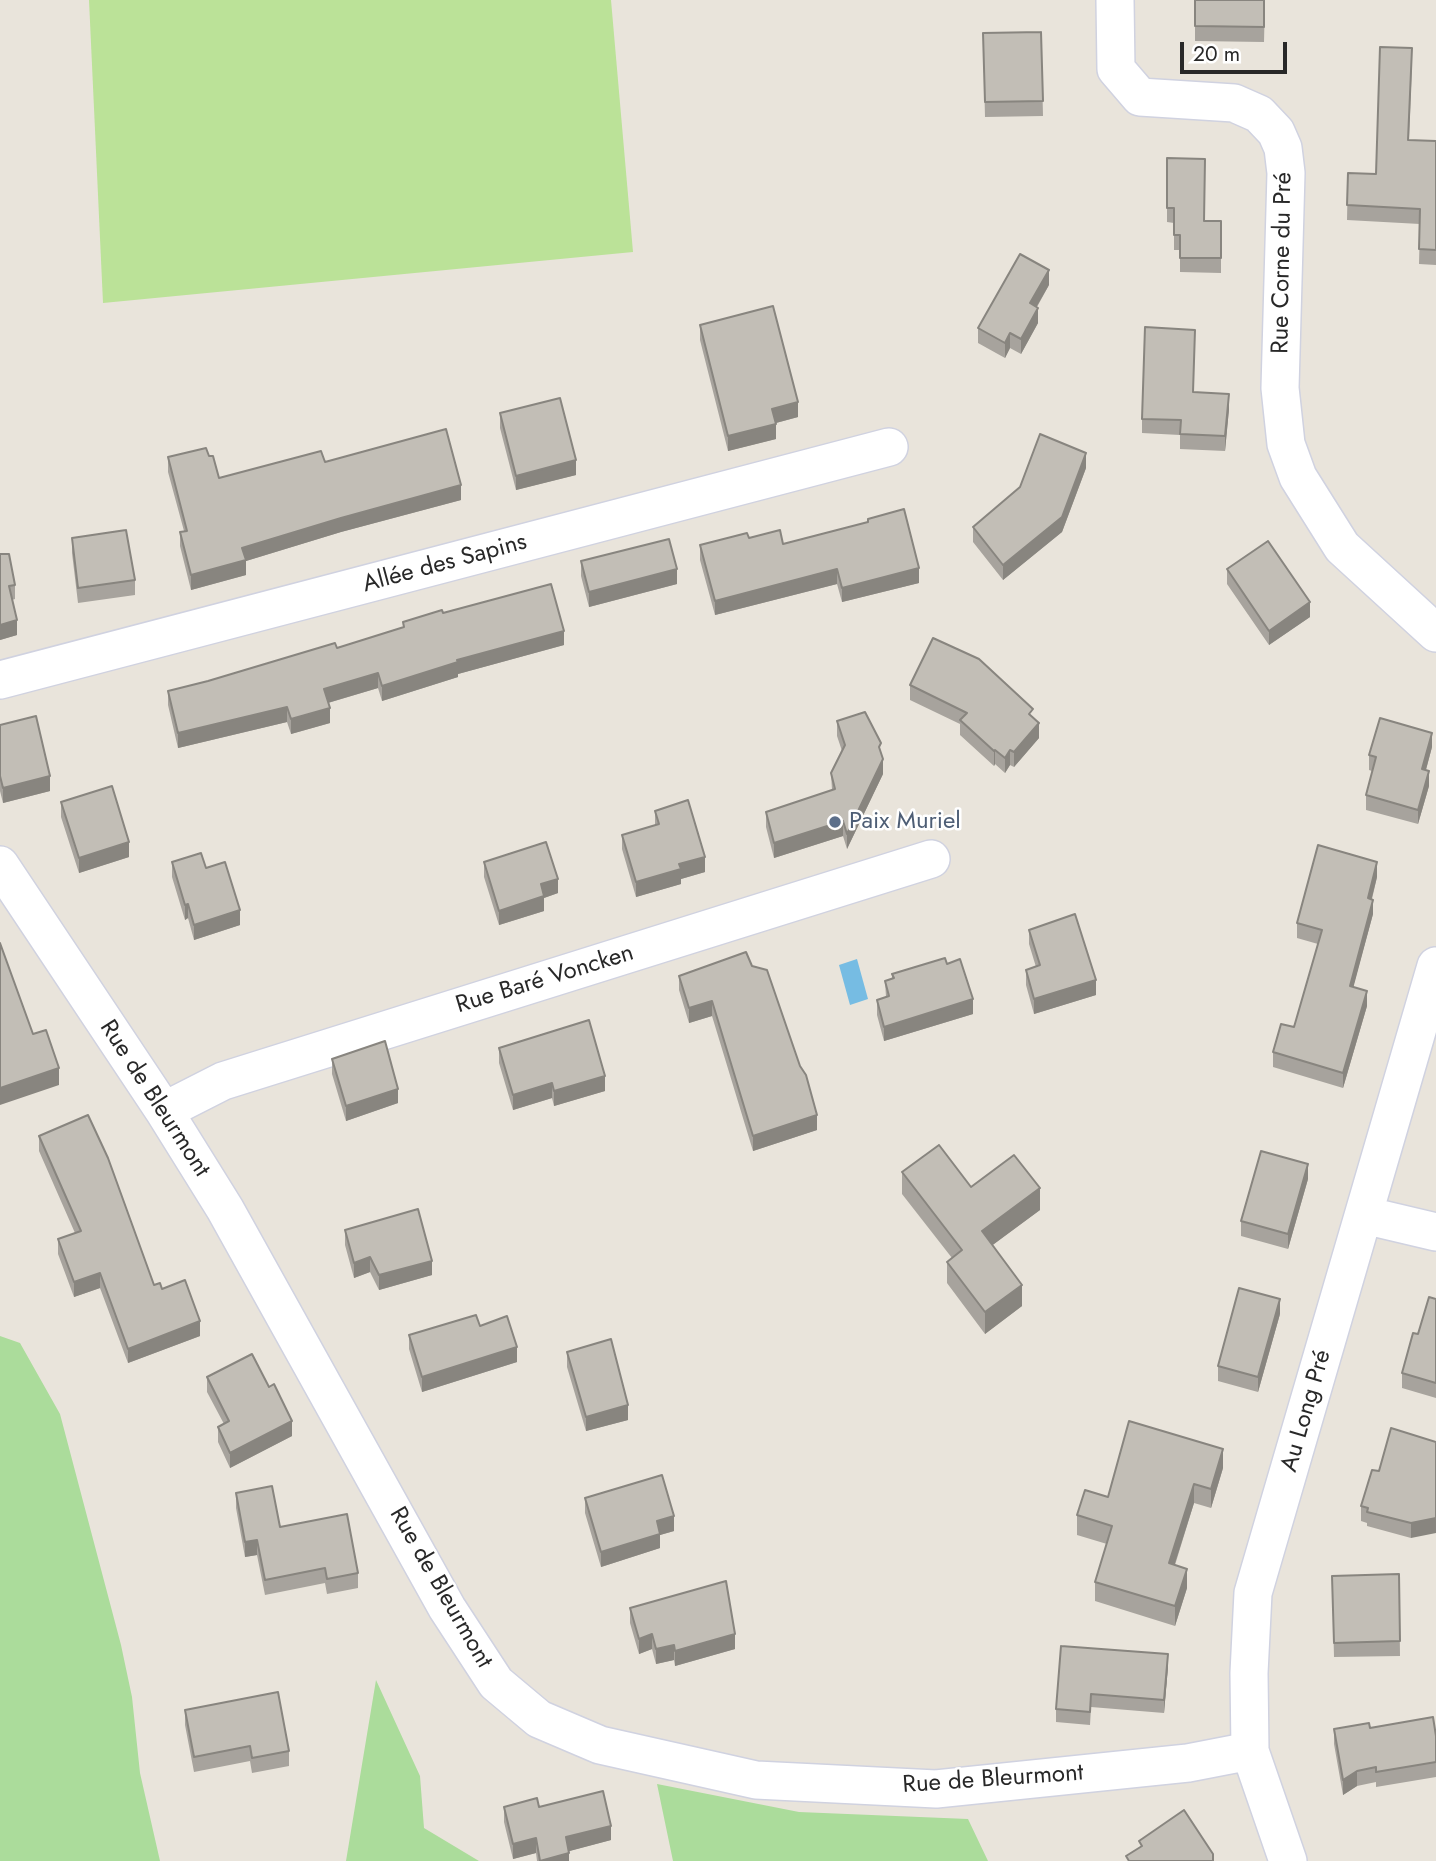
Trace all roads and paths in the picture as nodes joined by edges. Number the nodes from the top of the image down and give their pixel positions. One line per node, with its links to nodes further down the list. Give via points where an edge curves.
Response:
1 (1115, 0): 3 (street, Rue Corne du Pré, via 1116,69 1140,97 1234,103 1259,114 1276,132 1286,173 1280,388 1286,443 1298,477 1342,547)
2 (889, 447): 4 (street, Allée des Sapins)
3 (1436, 632)
4 (0, 680)
5 (931, 859): 8 (street, Rue Baré Voncken, via 223,1081)
6 (0, 865): 8 (street, Rue de Bleurmont)
7 (1436, 966): 9 (street, Au Long Pré)
8 (164, 1111): 11 (street, Rue de Bleurmont, via 225,1209 447,1608 496,1683 539,1720 600,1745 756,1780 936,1789 1188,1763)
9 (1364, 1215): 10 (street); 11 (street, Au Long Pré, via 1253,1593)
10 (1436, 1232)
11 (1250, 1751): 12 (street, Au Long Pré)
12 (1288, 1861)

